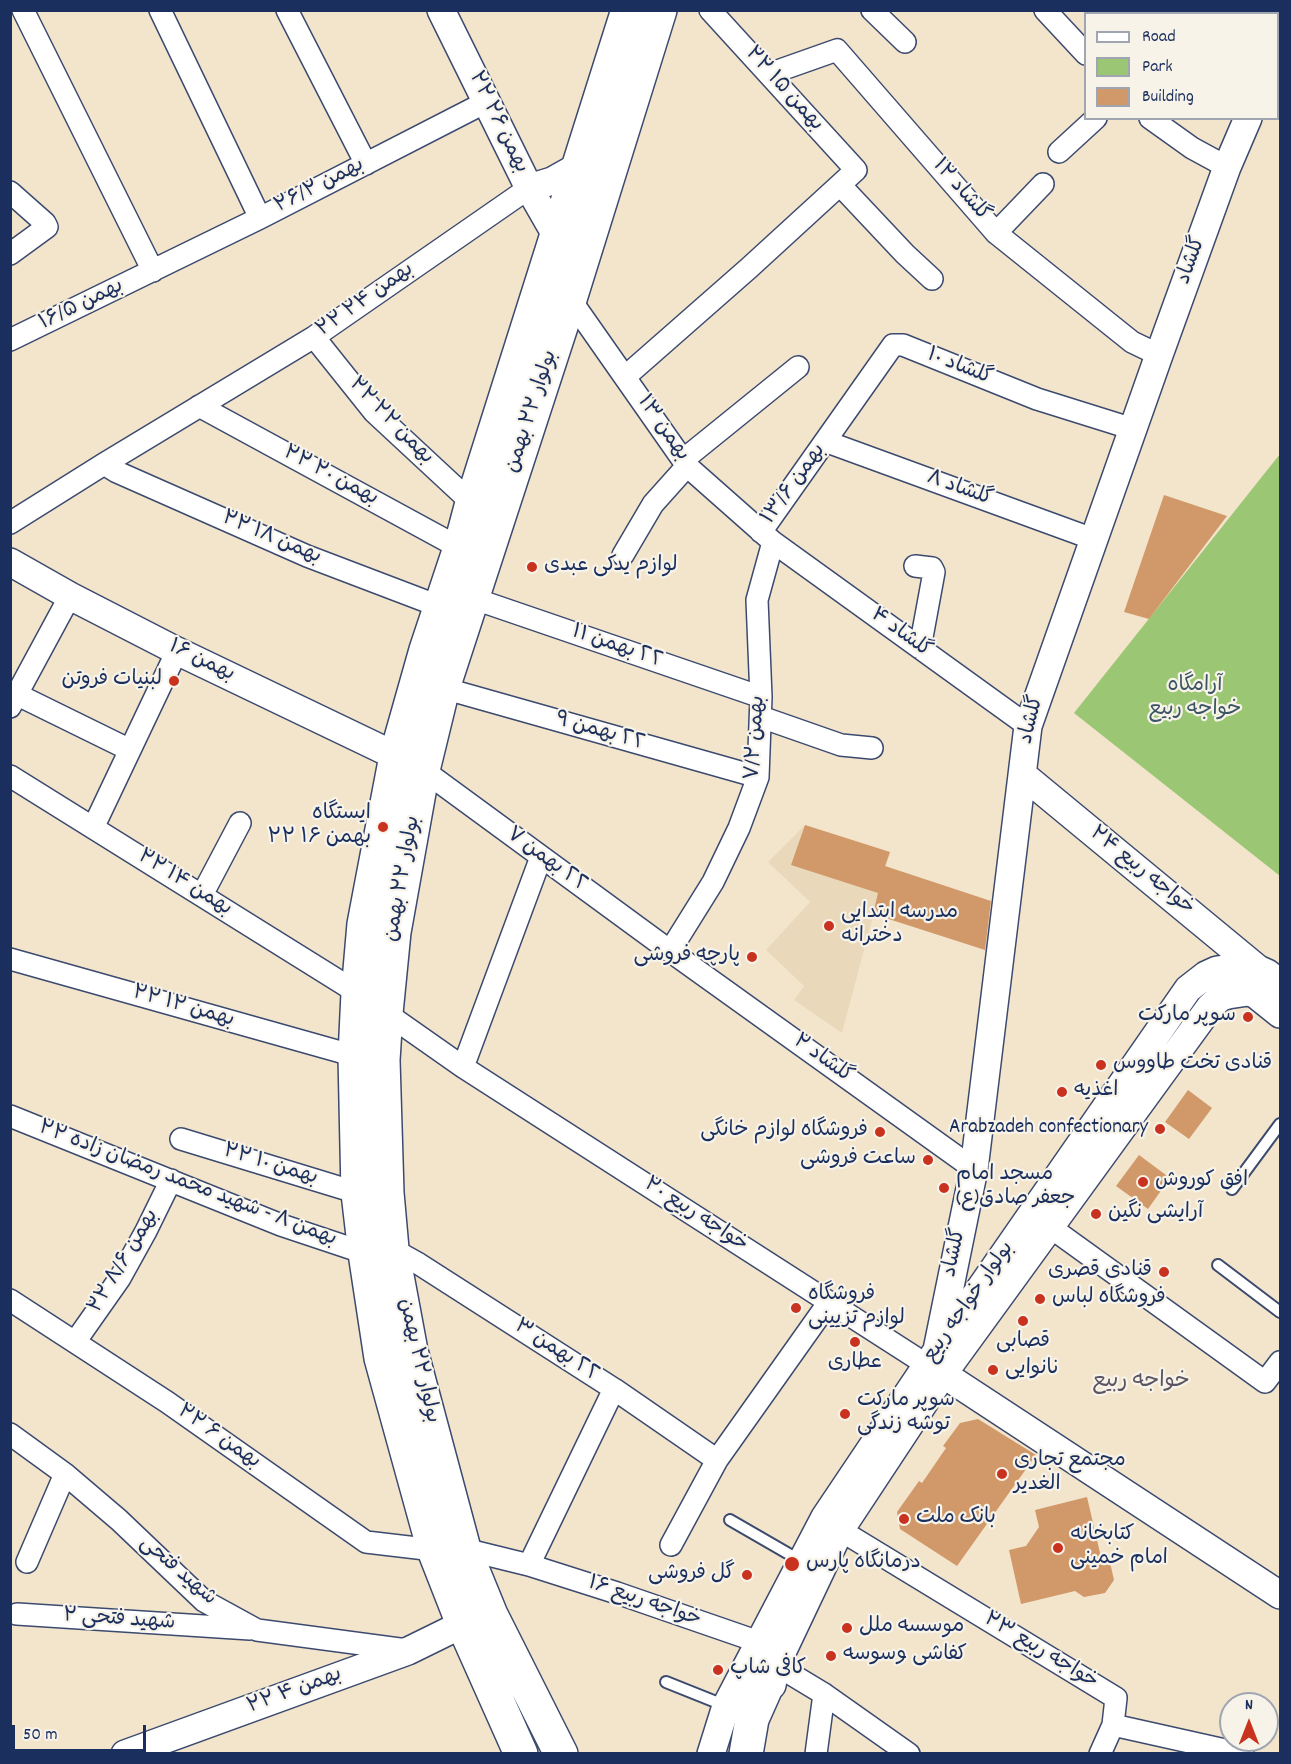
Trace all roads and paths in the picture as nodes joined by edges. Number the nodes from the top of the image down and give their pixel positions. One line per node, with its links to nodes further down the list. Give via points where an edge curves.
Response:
1 (23, 10): 29 (street)
2 (160, 10): 25 (street)
3 (287, 10): 18 (street)
4 (441, 10): 13 (street, ۲۲ بهمن ۲۶)
5 (628, 10): 19 (main road, بولوار ۲۲ بهمن)
6 (660, 10): 31 (main road, بولوار ۲۲ بهمن)
7 (710, 10): 12 (street, ۲۲ بهمن ۱۵)
8 (872, 10): 10 (street)
9 (1045, 10): 11 (street)
10 (905, 42)
11 (1084, 52)
12 (769, 74): 21 (street, ۲۲ بهمن ۱۵); 26 (street, گلشاد ۱۲, via 837,50)
13 (486, 102): 18 (street, بهمن ۲۶/۲); 23 (street, ۲۲ بهمن ۲۶)
14 (1094, 120): 17 (street)
15 (1153, 120): 20 (street)
16 (1247, 120): 20 (street, گلشاد)
17 (1059, 152)
18 (366, 164): 25 (street, بهمن ۲۶/۲)
19 (577, 167): 23 (street, ۲۲ بهمن ۲۶, via 552,182); 27 (main road, بولوار ۲۲ بهمن)
20 (1227, 167): 34 (street, گلشاد)
21 (848, 178): 30 (street, ۲۲ بهمن ۱۵, via 905,254); 36 (street)
22 (1043, 183): 26 (street)
23 (529, 188): 27 (street); 32 (street, ۲۲ بهمن ۲۴)
24 (10, 192): 28 (street, via 47,227)
25 (260, 218): 29 (street, بهمن ۲۶/۲)
26 (996, 232): 34 (street, گلشاد ۱۲, via 1132,342)
27 (556, 236): 42 (main road, بولوار ۲۲ بهمن)
28 (10, 254)
29 (153, 271): 33 (street, بهمن ۱۶/۵)
30 (932, 279)
31 (570, 299): 36 (street, بهمن ۱۳); 51 (main road, بولوار ۲۲ بهمن)
32 (314, 337): 37 (street, ۲۲ بهمن ۲۴); 42 (street, ۲۲ بهمن ۲۲, via 374,412)
33 (12, 338)
34 (1159, 355): 38 (street, گلشاد)
35 (798, 367): 40 (street)
36 (626, 376): 40 (street, بهمن ۱۳)
37 (199, 406): 41 (street, ۲۲ بهمن ۲۴); 46 (street, ۲۲ بهمن ۲۰)
38 (1133, 429): 39 (street, گلشاد ۱۰, via 1037,399 903,345 893,345); 45 (street, گلشاد)
39 (828, 438): 44 (street, بهمن ۱۳/۶); 45 (street, گلشاد ۸, via 830,443)
40 (685, 463): 44 (street, بهمن ۱۳); 47 (street, via 653,504)
41 (104, 464): 43 (street, ۲۲ بهمن ۲۴); 52 (street, ۲۲ بهمن ۱۸, via 307,556)
42 (472, 502): 46 (main road, بولوار ۲۲ بهمن)
43 (10, 524)
44 (767, 537): 53 (street, گلشاد ۴); 57 (street, بهمن ۷/۲, via 757,600)
45 (1093, 539): 58 (street, گلشاد)
46 (460, 548): 52 (main road, بولوار ۲۲ بهمن)
47 (623, 555)
48 (10, 562): 50 (street, بهمن ۱۶)
49 (915, 566): 53 (street, via 932,568 934,572)
50 (70, 596): 54 (street, بهمن ۱۶); 56 (street)
51 (472, 598): 55 (main road, بولوار ۲۲ بهمن); 57 (street, ٢٢ بهمن ١١)
52 (441, 607): 61 (main road, بولوار ۲۲ بهمن, via 426,650)
53 (920, 648): 58 (street, گلشاد ۴)
54 (177, 651): 60 (street); 61 (street, بهمن ۱۶)
55 (443, 688): 61 (main road, بولوار ۲۲ بهمن); 64 (street, ٢٢ بهمن ۹)
56 (14, 701): 60 (street)
57 (761, 707): 59 (street, ٢٢ بهمن ١١, via 841,745); 64 (street, بهمن ۷/۲)
58 (1028, 726): 63 (street, گلشاد)
59 (872, 748)
60 (130, 750): 66 (street)
61 (410, 763): 67 (street, ٢٢ بهمن ٧); 73 (main road, بولوار ۲۲ بهمن, via 364,924); 74 (main road, بولوار ۲۲ بهمن)
62 (10, 776): 66 (street, ۲۲ بهمن ۱۴)
63 (1023, 776): 71 (street, خواجه ربیع ۲۴); 81 (street, گلشاد)
64 (758, 777): 69 (street, بهمن ۷/۲, via 713,882)
65 (240, 823): 68 (street)
66 (93, 828): 68 (street, ۲۲ بهمن ۱۴)
67 (541, 857): 69 (street, ٢٢ بهمن ٧); 77 (street)
68 (202, 895): 73 (street, ۲۲ بهمن ۱۴)
69 (669, 951): 81 (street, گلشاد ۲)
70 (10, 959): 76 (street, ۲۲ بهمن ۱۲)
71 (1258, 969): 72 (street); 93 (street, بولوار خواجه ربیع, via 1217,970 1188,989)
72 (1281, 983)
73 (358, 993): 76 (main road, بولوار ۲۲ بهمن)
74 (386, 1013): 77 (street, خواجه ربیع ۲۰); 86 (main road, بولوار ۲۲ بهمن, via 387,1193)
75 (1281, 1014): 85 (street, بولوار خواجه ربیع, via 1248,992 1215,1002)
76 (356, 1056): 84 (main road, بولوار ۲۲ بهمن)
77 (463, 1067): 89 (street, خواجه ربیع ۲۰)
78 (10, 1116): 82 (street, ۲۲ بهمن ۸ - شهید محمد رمضان زاده)
79 (1281, 1124): 83 (lane)
80 (181, 1139): 84 (street, ۲۲ بهمن ۱۰)
81 (974, 1169): 93 (street, گلشاد)
82 (171, 1180): 86 (street, ۲۲ بهمن ۸ - شهید محمد رمضان زاده, via 281,1226); 91 (street, ۲۲ بهمن ۸/۶, via 120,1278)
83 (1232, 1189)
84 (358, 1193): 86 (main road, بولوار ۲۲ بهمن)
85 (1050, 1227): 92 (street, via 1265,1382); 93 (street, بولوار خواجه ربیع)
86 (378, 1251): 94 (street, ٢٢ بهمن ۳, via 419,1263); 101 (main road, بولوار ۲۲ بهمن, via 381,1358)
87 (1218, 1265): 90 (lane)
88 (10, 1300): 91 (street, ۲۲ بهمن ۶)
89 (829, 1302): 93 (street, خواجه ربیع ۲۰); 96 (street)
90 (1281, 1312)
91 (75, 1342): 101 (street, ۲۲ بهمن ۶, via 366,1542)
92 (1281, 1362)
93 (936, 1363): 99 (street, بولوار خواجه ربیع); 102 (street, بولوار خواجه ربیع, via 825,1517); 105 (street)
94 (614, 1389): 96 (street, ٢٢ بهمن ۳); 104 (street)
95 (10, 1434): 97 (street, شهید فتحی)
96 (717, 1460): 100 (street)
97 (65, 1474): 103 (street); 108 (street, شهید فتحی, via 204,1601)
98 (730, 1520): 102 (lane)
99 (840, 1530): 110 (street, بولوار خواجه ربیع); 114 (street, خواجه ربیع ۲۳, via 1116,1698)
100 (671, 1545)
101 (449, 1550): 104 (street, ۲۲ بهمن ۶); 107 (main road, بولوار ۲۲ بهمن); 117 (main road, بولوار ۲۲ بهمن, via 491,1615)
102 (801, 1561): 110 (street, بولوار خواجه ربیع)
103 (27, 1562)
104 (529, 1565): 110 (street, خواجه ربیع ۱۶, via 617,1593)
105 (1281, 1595)
106 (17, 1614): 108 (street, شهید فتحی ۲)
107 (463, 1624): 109 (street, ۲۲ بهمن ۴); 116 (main road, بولوار ۲۲ بهمن)
108 (257, 1630): 109 (street, شهید فتحی)
109 (408, 1651): 115 (street, ۲۲ بهمن ۴)
110 (768, 1654): 112 (street, خواجه ربیع ۱۶); 113 (street, بولوار خواجه ربیع); 119 (main road); 120 (street, بولوار خواجه ربیع)
111 (666, 1682): 113 (lane)
112 (824, 1694): 121 (street); 122 (street, خواجه ربیع ۱۶)
113 (726, 1706): 118 (street, بولوار خواجه ربیع)
114 (1113, 1725): 123 (street); 124 (street)
115 (124, 1754)
116 (521, 1754)
117 (561, 1754)
118 (711, 1754)
119 (746, 1754)
120 (760, 1754)
121 (816, 1754)
122 (909, 1754)
123 (1100, 1754)
124 (1244, 1754)

